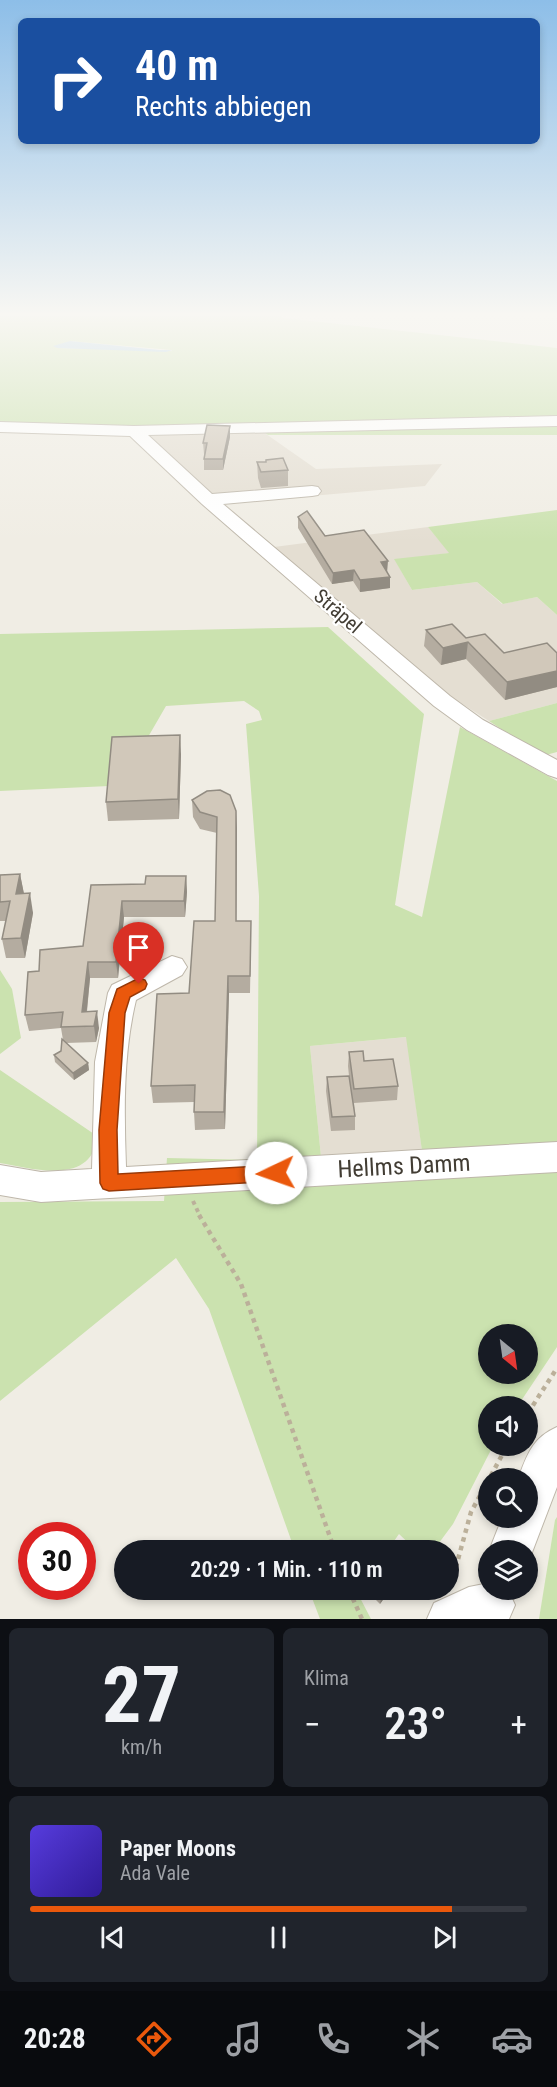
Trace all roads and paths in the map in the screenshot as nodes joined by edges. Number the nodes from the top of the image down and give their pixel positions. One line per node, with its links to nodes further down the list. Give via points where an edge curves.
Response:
1 (557, 421): 3 (street)
2 (0, 427): 3 (street)
3 (134, 431): 5 (street, Sträpel)
4 (312, 491): 5 (street)
5 (208, 501): 6 (street, Sträpel, via 442,700 475,725)
6 (557, 770)
7 (172, 967): 11 (street, via 123,993 117,1013 108,1130)
8 (557, 1158): 9 (street, Hellms Damm)
9 (183, 1178): 11 (street, Hellms Damm); 17 (path, via 201,1218 241,1284)
10 (0, 1180): 11 (street, Hellms Damm, via 41,1187)
11 (109, 1183)
12 (557, 1368): 13 (path)
13 (538, 1397)
14 (557, 1448): 16 (street)
15 (502, 1456): 20 (path, via 471,1512 458,1554)
16 (538, 1481)
17 (331, 1540)
18 (353, 1600): 21 (path)
19 (494, 1605): 20 (street, via 470,1610)
20 (449, 1608)
21 (362, 1619)

